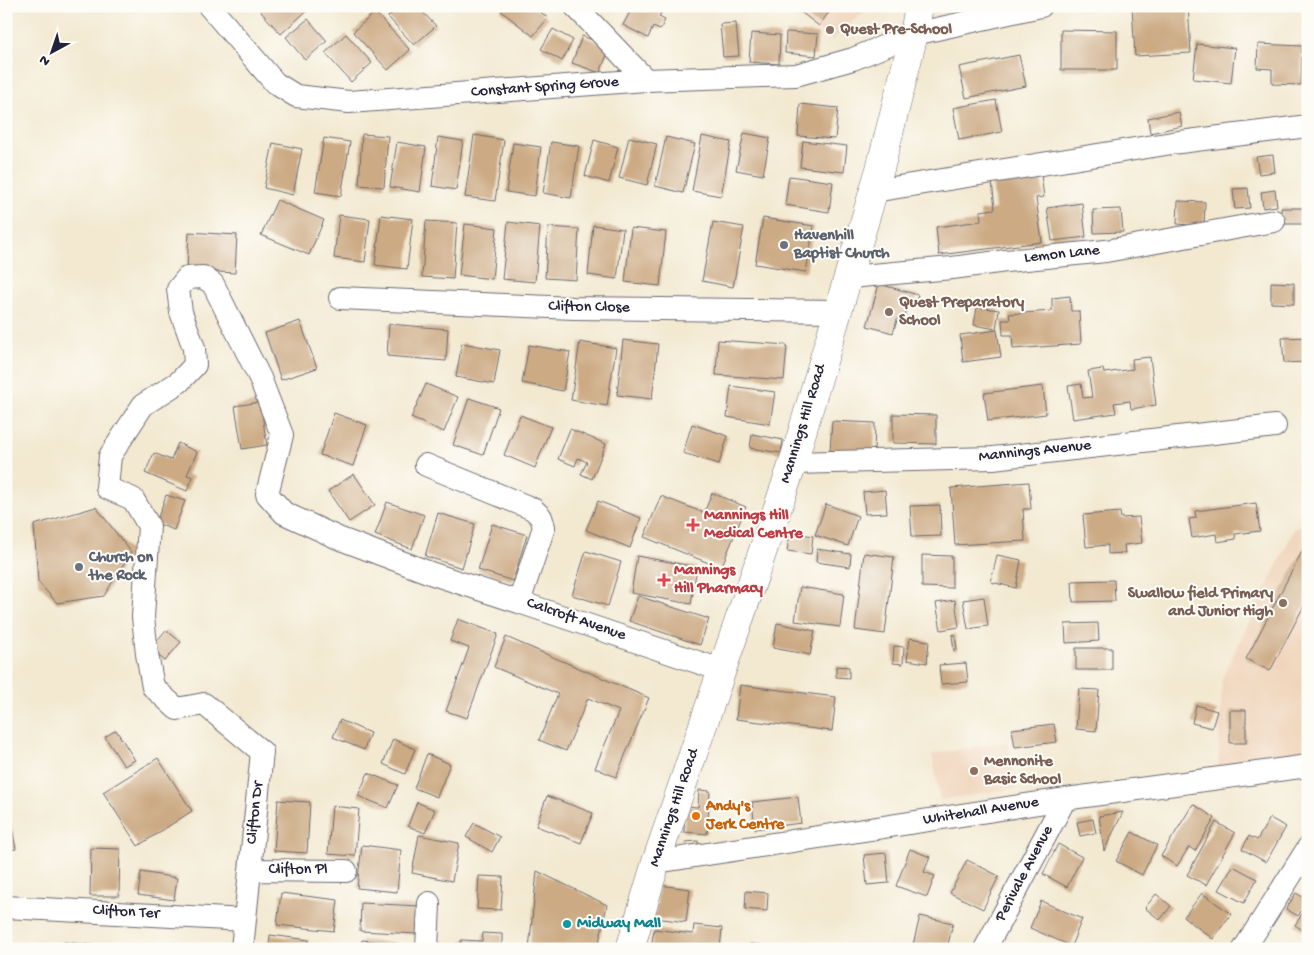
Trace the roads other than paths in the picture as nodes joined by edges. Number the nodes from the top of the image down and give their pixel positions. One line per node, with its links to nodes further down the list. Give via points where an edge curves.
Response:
1 (209, 6): 6 (street, Constant Spring Grove, via 275,83 296,96 349,102)
2 (575, 6): 6 (street)
3 (919, 6): 5 (main road, Mannings Hill Road)
4 (1041, 6): 5 (street, Constant Spring Grove)
5 (914, 34): 6 (street, Constant Spring Grove, via 853,59 796,75); 8 (main road, Mannings Hill Road)
6 (646, 80)
7 (1308, 126): 8 (street, via 1172,143)
8 (874, 191): 10 (main road, Mannings Hill Road)
9 (1274, 221): 10 (street, Lemon Lane, via 1106,251)
10 (849, 277): 12 (main road, Mannings Hill Road)
11 (340, 298): 12 (street, Clifton Close, via 574,308)
12 (838, 311): 14 (main road, Mannings Hill Road)
13 (1275, 426): 14 (street, Mannings Avenue, via 993,458)
14 (793, 464): 17 (main road, Mannings Hill Road)
15 (426, 465): 16 (street, Calcroft Avenue, via 533,509 541,517 544,527)
16 (519, 602): 17 (street, Calcroft Avenue); 22 (street, Clifton Dr, via 433,574 284,513 267,494 282,435 269,399 213,284 203,277 187,278 178,289 181,312 194,348 195,365 179,382 143,405 110,456 107,488 133,499 149,526 143,617 154,687 177,709 204,704 262,752)
17 (721, 670): 21 (main road, Mannings Hill Road)
18 (1308, 766): 19 (street, Whitehall Avenue)
19 (1065, 799): 21 (street, Whitehall Avenue); 30 (street, Perivale Avenue)
20 (1308, 848): 31 (street)
21 (656, 862): 29 (main road, Mannings Hill Road)
22 (250, 870): 23 (street, Clifton Pl); 26 (street, Clifton Dr)
23 (346, 871)
24 (429, 904): 28 (street)
25 (6, 907): 26 (street, Clifton Ter)
26 (245, 920): 27 (street, Clifton Dr)
27 (242, 949)
28 (427, 949)
29 (630, 949)
30 (985, 949)
31 (1244, 949)

